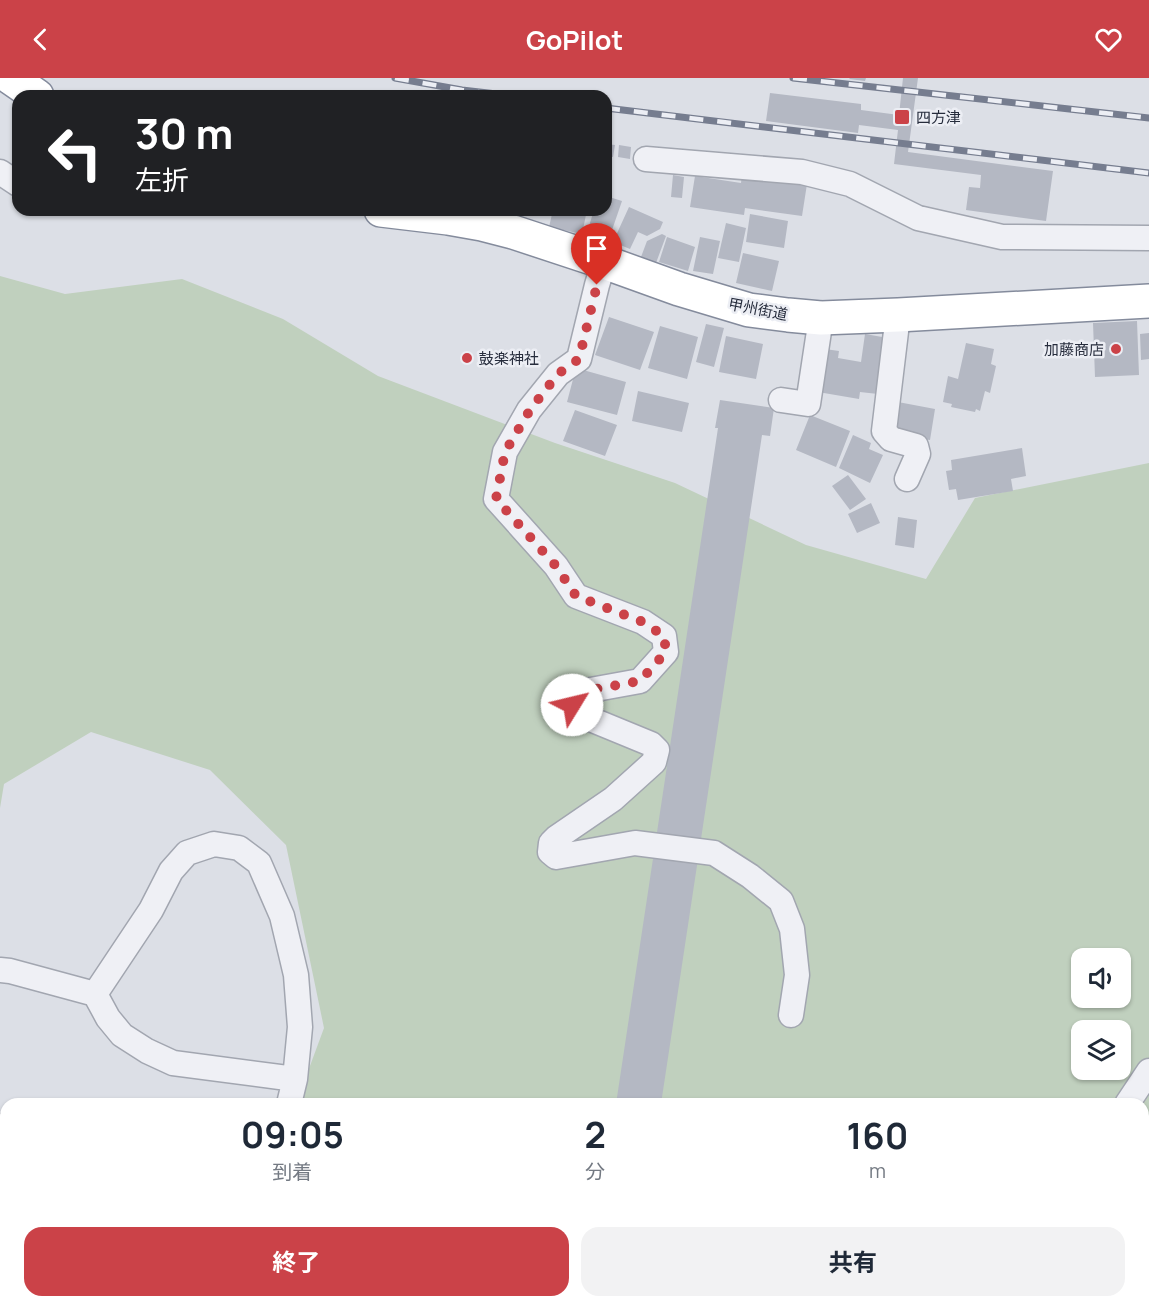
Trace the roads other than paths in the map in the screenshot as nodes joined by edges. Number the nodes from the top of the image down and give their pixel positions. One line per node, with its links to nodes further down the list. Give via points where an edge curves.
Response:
1 (11, 78): 2 (highway)
2 (28, 90)
3 (646, 159): 5 (street, via 802,172 849,184 918,218 1002,237)
4 (431, 216): 6 (highway, 甲州街道, via 482,224)
5 (1149, 238)
6 (604, 262): 9 (highway, 甲州街道, via 679,290 749,310); 14 (street, via 579,359 558,374 505,452 496,499 556,566 576,596 643,622 664,636 666,652 640,681 574,693 572,705 578,714 657,750 654,762 613,799 556,837 550,852 556,857 635,843 714,853 750,876 781,901 792,929 797,975)
7 (1149, 301): 8 (highway, 甲州街道)
8 (898, 315): 9 (highway, 甲州街道); 11 (street, via 884,431 891,439 916,446 918,454)
9 (821, 318): 10 (street, via 807,404)
10 (780, 400)
11 (907, 479)
12 (0, 970): 13 (street)
13 (95, 993): 16 (street, via 122,1035 173,1064); 16 (street, via 151,910 171,871 187,853 214,844 239,848 259,863 282,915 296,975 300,1027)
14 (791, 1015)
15 (1149, 1071): 18 (street)
16 (295, 1079): 17 (street)
17 (290, 1098)
18 (1131, 1098)

